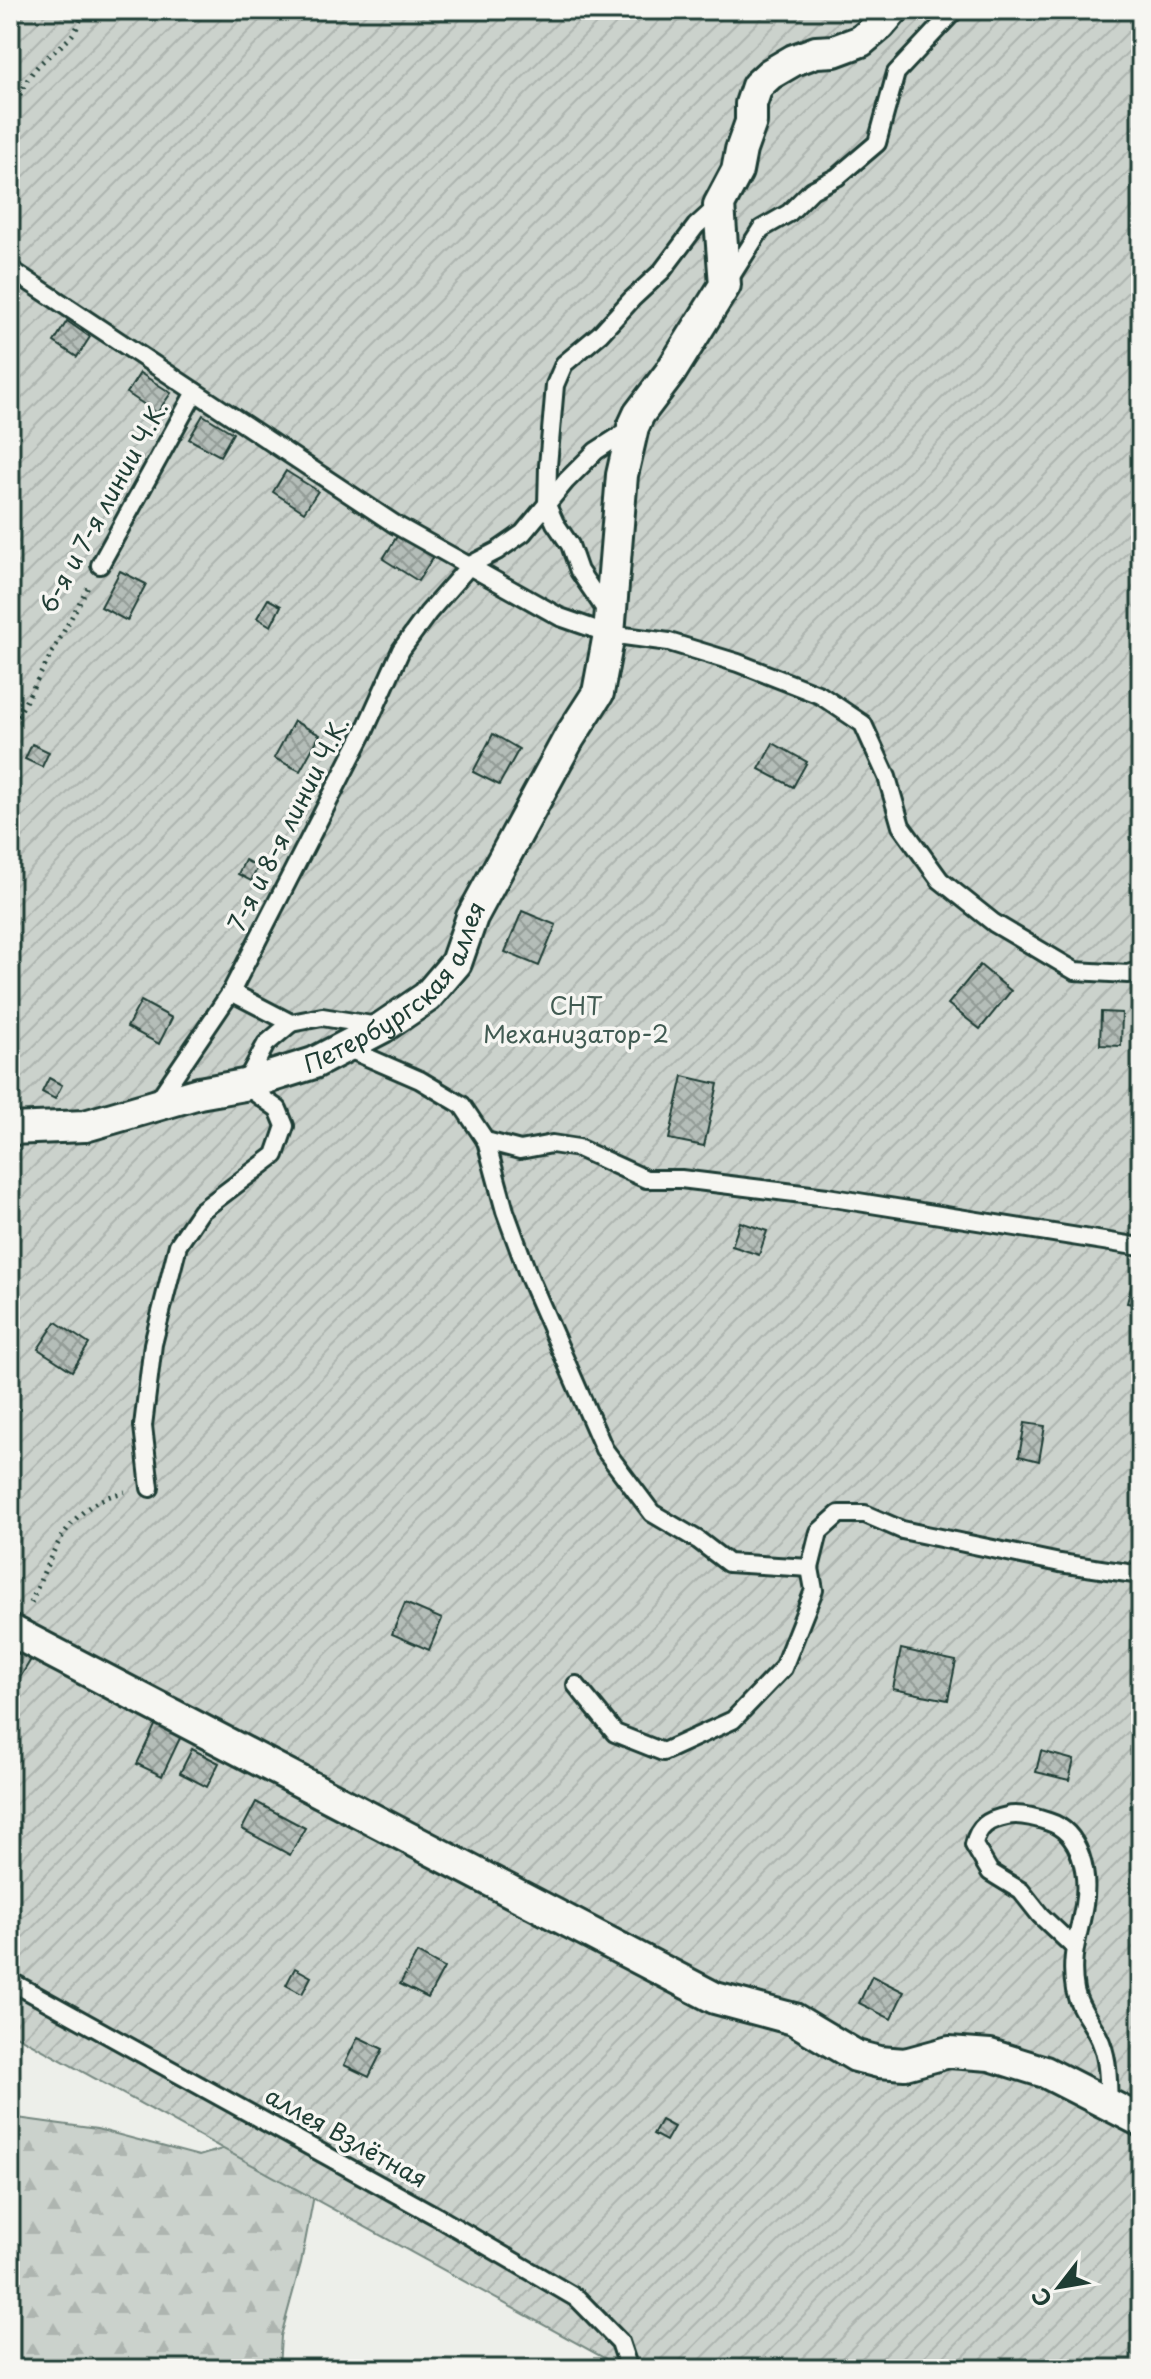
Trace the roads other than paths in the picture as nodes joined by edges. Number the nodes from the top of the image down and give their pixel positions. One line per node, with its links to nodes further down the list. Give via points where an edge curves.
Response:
1 (893, 10): 3 (street, via 861,41 794,60 757,86 737,171)
2 (955, 10): 5 (lane, via 896,73 877,143 761,229)
3 (719, 205): 5 (street); 8 (lane, via 662,271 564,364 555,385 550,426)
4 (10, 269): 6 (lane)
5 (725, 285): 7 (street, Петербургская аллея)
6 (195, 392): 9 (lane, 6-я и 7-я линии Ч.К.); 10 (lane, via 396,525)
7 (633, 427): 8 (lane, 7-я и 8-я линии Ч.К., via 596,451); 11 (street, Петербургская аллея, via 622,475)
8 (547, 505): 10 (lane, 7-я и 8-я линии Ч.К., via 523,533); 11 (lane)
9 (100, 565)
10 (470, 565): 11 (lane, via 560,617); 13 (lane, 7-я и 8-я линии Ч.К., via 401,650)
11 (609, 625): 12 (lane, via 738,663 820,695 863,724 901,826 940,880 994,923 1075,971); 15 (street, Петербургская аллея, via 598,693 472,917 456,963 427,997)
12 (1141, 970)
13 (231, 992): 14 (lane); 18 (lane, 7-я и 8-я линии Ч.К.)
14 (291, 1023): 15 (lane, via 322,1017); 17 (lane, via 266,1044)
15 (383, 1027): 16 (street, Петербургская аллея)
16 (344, 1047): 17 (street, Петербургская аллея, via 314,1063); 20 (lane, via 462,1105)
17 (244, 1085): 18 (street, Петербургская аллея); 22 (lane, via 278,1109 285,1126 275,1155 201,1211 178,1245 153,1344 143,1426)
18 (153, 1108): 19 (street, Петербургская аллея, via 85,1126)
19 (10, 1129)
20 (486, 1141): 21 (lane, via 520,1150 552,1144 578,1148 646,1179 827,1197); 23 (lane, via 529,1277 604,1449 652,1513 728,1563)
21 (1141, 1247)
22 (150, 1488)
23 (810, 1568): 24 (lane, via 819,1532 839,1514 865,1514 902,1530); 26 (lane, via 814,1590 783,1668 733,1720 663,1752 615,1733)
24 (1141, 1575)
25 (14, 1632): 29 (street, via 715,1998 794,2019 856,2056 905,2064 949,2052 990,2055 1045,2072)
26 (576, 1685)
27 (1074, 1947): 27 (lane, via 1085,1904 1083,1865 1075,1841 1061,1826 1044,1820 1013,1814 991,1819 977,1830 974,1845 990,1872 1021,1891); 29 (lane, via 1075,1992 1102,2044)
28 (10, 1981): 31 (lane, аллея Взлётная, via 578,2299 620,2342)
29 (1109, 2106): 30 (street)
30 (1141, 2121)
31 (629, 2369)

